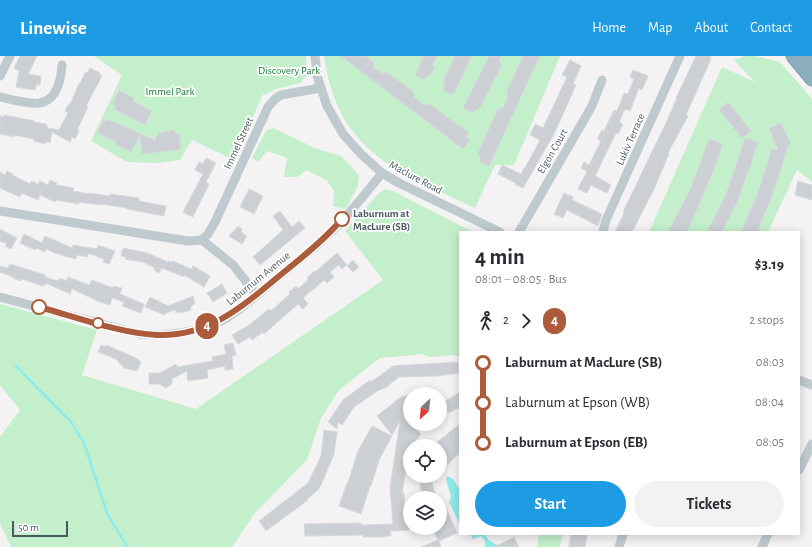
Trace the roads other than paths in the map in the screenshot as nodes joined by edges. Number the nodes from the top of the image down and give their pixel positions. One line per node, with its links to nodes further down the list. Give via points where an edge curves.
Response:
1 (10, 56): 8 (street)
2 (314, 56): 11 (street, Maclure Road)
3 (680, 56): 17 (street, Lukiv Terrace)
4 (793, 56): 9 (highway)
5 (806, 56): 6 (highway)
6 (812, 63)
7 (62, 65): 12 (street, via 61,79 50,99 40,103)
8 (0, 76)
9 (812, 79)
10 (602, 80): 16 (street, Elgon Court, via 592,106)
11 (320, 88): 13 (street, Maclure Road, via 343,134); 18 (street, Immel Street, via 281,95 268,107 214,222)
12 (0, 97)
13 (382, 173): 15 (street, Maclure Road); 19 (street, Laburnum Avenue, via 335,228)
14 (0, 211): 18 (street)
15 (498, 231)
16 (520, 231)
17 (603, 231)
18 (202, 240): 19 (street, via 233,265)
19 (257, 294): 20 (street, Laburnum Avenue, via 216,323 183,333 158,335 130,332)
20 (0, 297)
21 (800, 380): 22 (street)
22 (812, 384)
23 (812, 444): 24 (street)
24 (800, 468)
25 (623, 535): 27 (street)
26 (768, 535): 28 (street)
27 (619, 547)
28 (762, 547)

